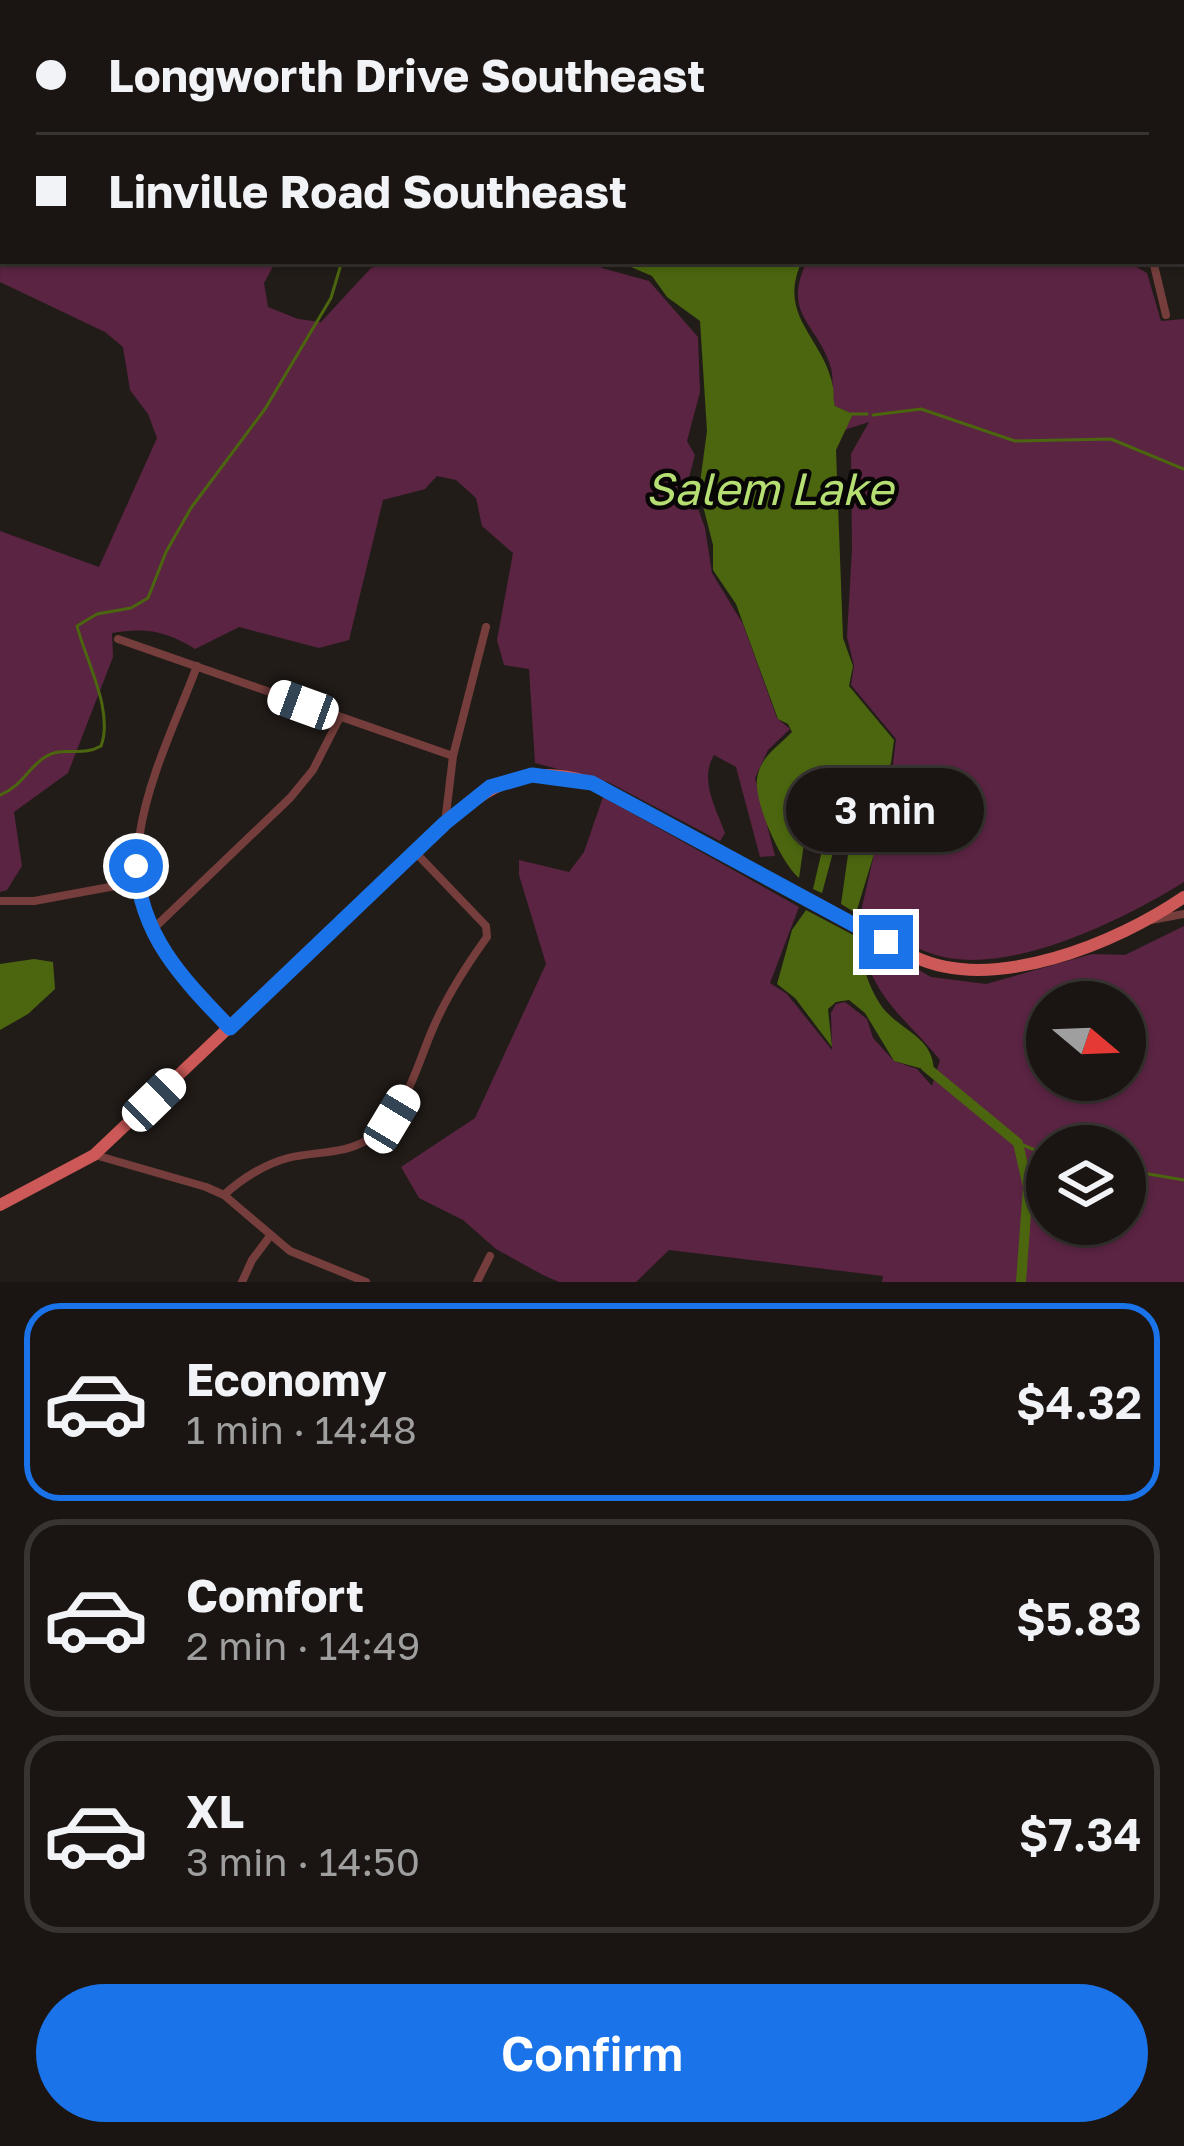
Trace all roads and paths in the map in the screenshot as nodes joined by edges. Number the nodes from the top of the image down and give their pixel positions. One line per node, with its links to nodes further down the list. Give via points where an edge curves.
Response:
1 (1155, 264): 2 (street)
2 (1166, 315)
3 (486, 628): 7 (street)
4 (118, 639): 5 (street)
5 (197, 666): 6 (street); 10 (street, via 140,823)
6 (339, 718): 7 (street); 15 (street, via 290,798)
7 (453, 756): 8 (street)
8 (445, 823): 9 (main road); 14 (main road, via 508,780 578,778 955,971 1016,966)
9 (416, 852): 16 (main road); 18 (street, via 486,926 487,937 451,990 408,1093 366,1141 288,1157)
10 (137, 882): 12 (street); 15 (street)
11 (1184, 897): 14 (main road)
12 (0, 901)
13 (1184, 914): 14 (street)
14 (1144, 922)
15 (151, 931): 16 (street, via 166,959)
16 (230, 1028): 17 (main road)
17 (94, 1155): 18 (street); 19 (main road)
18 (224, 1195): 20 (street)
19 (0, 1205)
20 (270, 1236): 22 (street); 23 (street)
21 (490, 1256): 24 (street)
22 (242, 1282)
23 (366, 1282)
24 (477, 1282)

